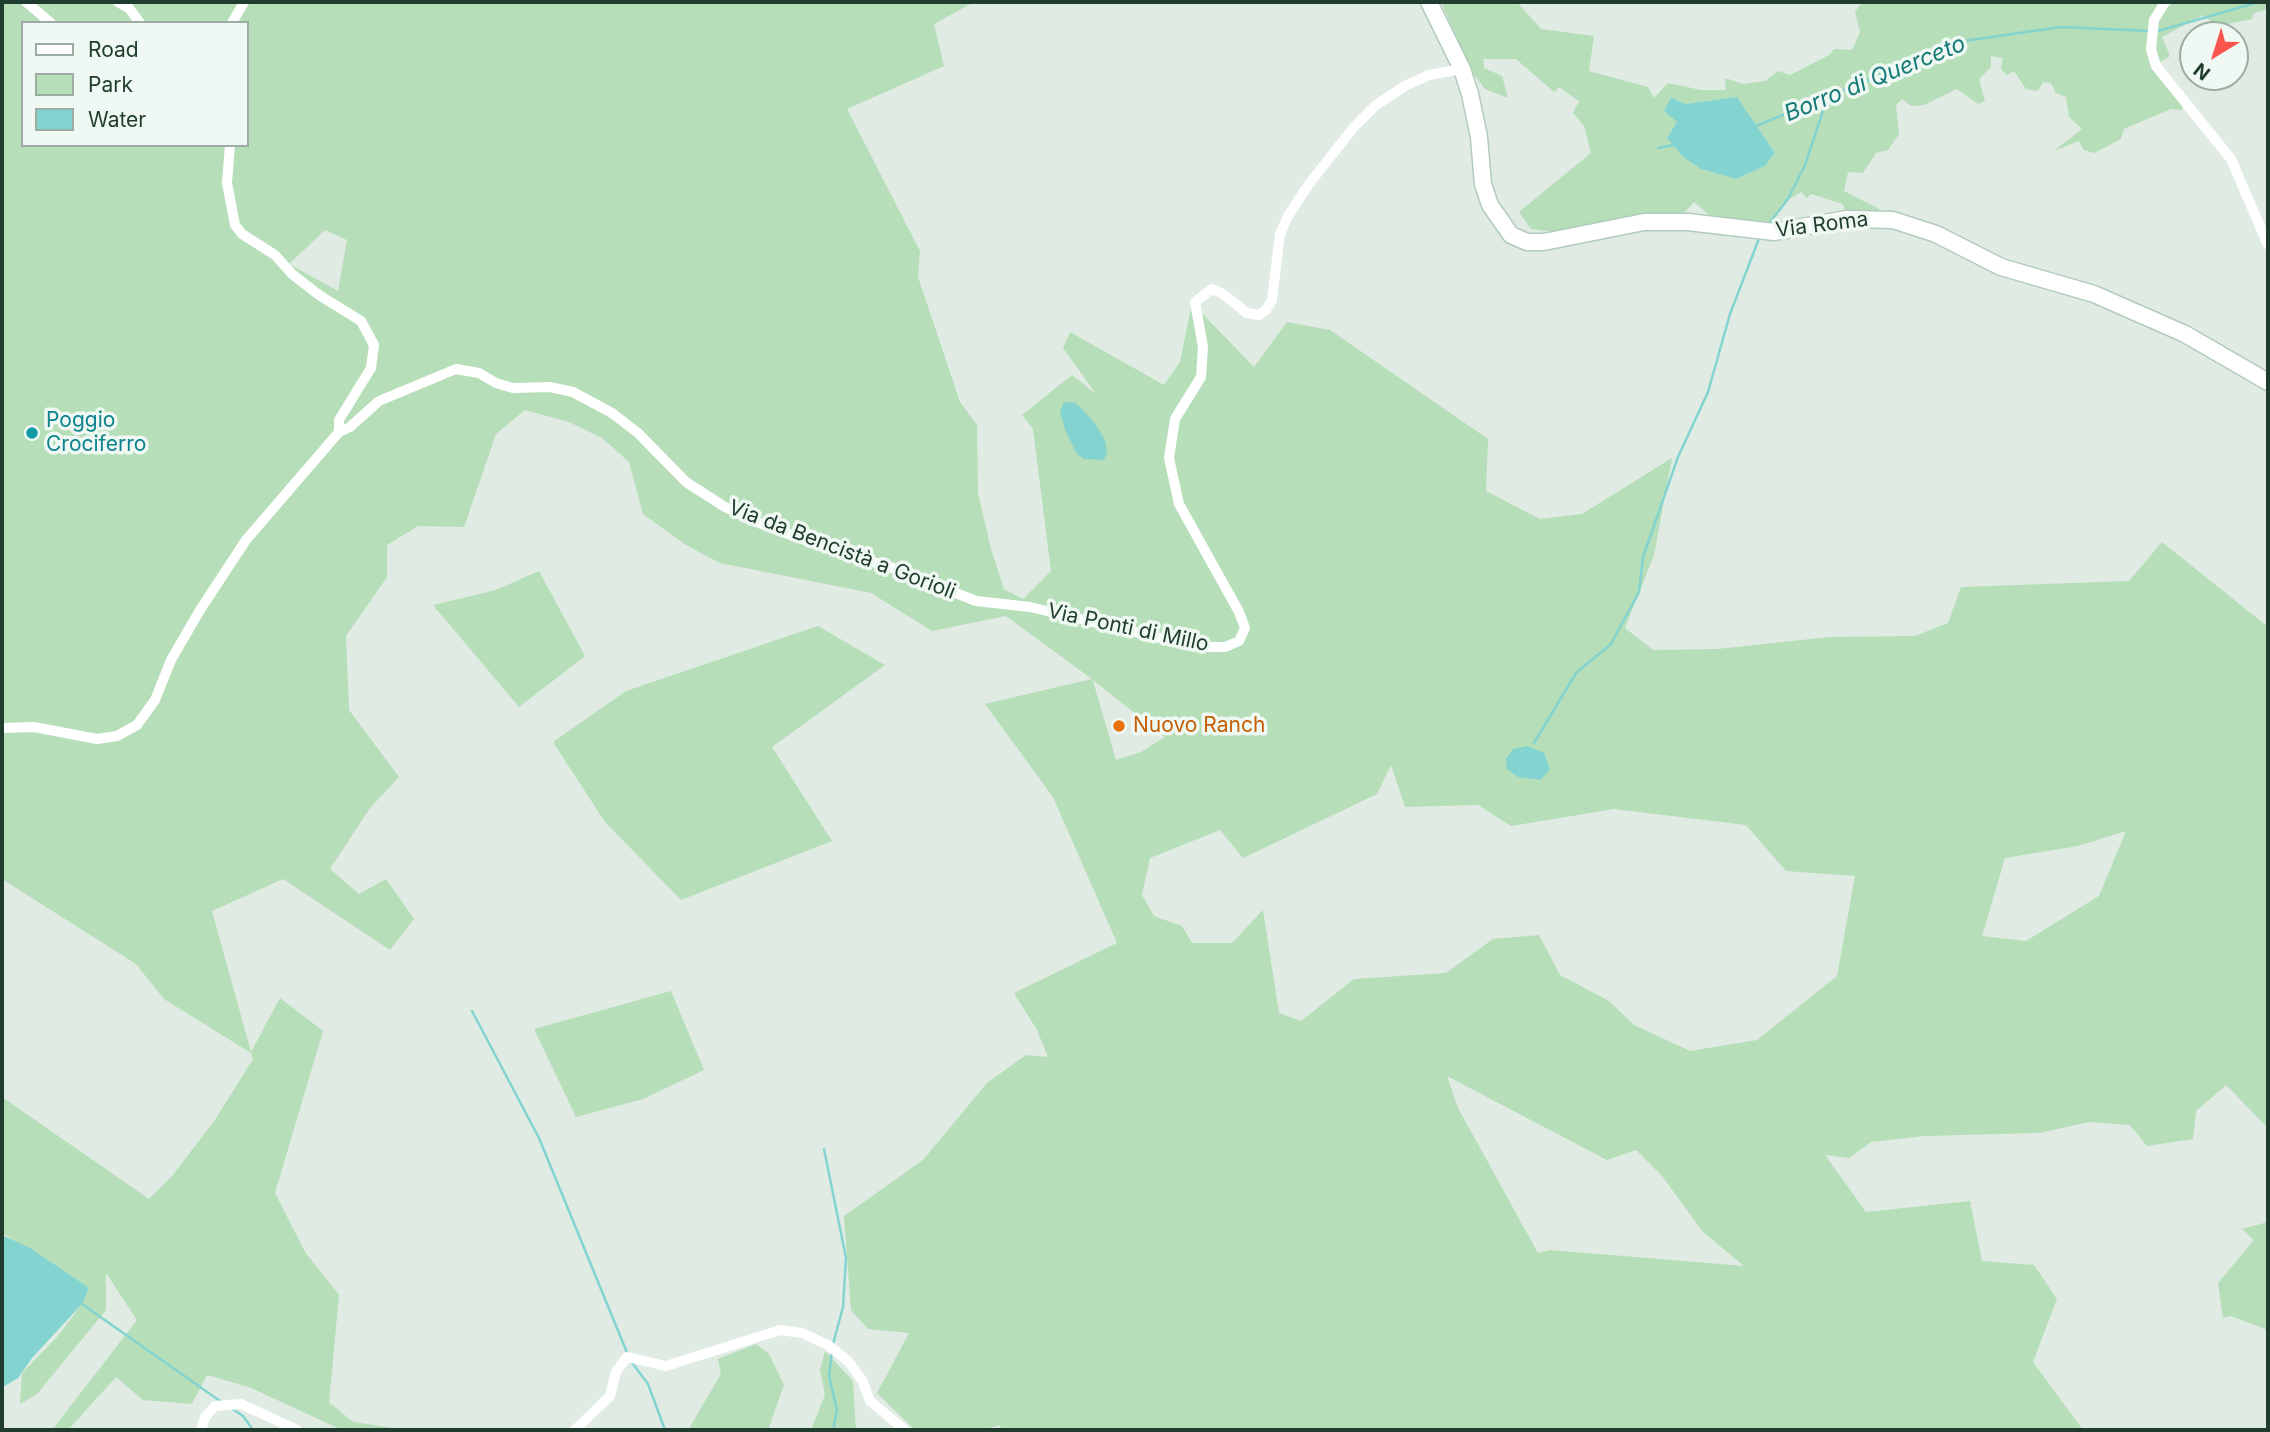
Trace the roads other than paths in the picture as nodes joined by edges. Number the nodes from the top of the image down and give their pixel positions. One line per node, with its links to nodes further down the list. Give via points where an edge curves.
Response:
1 (26, 2): 6 (street)
2 (118, 2): 7 (street)
3 (244, 2): 8 (street)
4 (1429, 2): 9 (main road, Via Roma)
5 (2165, 2): 11 (street, via 2154,20 2151,49 2156,66 2231,159)
6 (49, 21)
7 (139, 21)
8 (233, 21)
9 (1462, 69): 12 (main road, Via Roma, via 1479,137 1483,184 1499,222 1511,235 1527,242 1544,243 1644,222 1774,232 1847,219 1893,219 1936,234 2001,267 2094,294 2185,334); 14 (street, Via Ponti di Millo, via 1429,75 1405,86 1354,127 1309,184 1280,234 1275,286 1266,310 1259,315 1247,313 1212,289 1195,302 1203,347 1201,377 1175,419 1168,458 1179,504 1239,612 1245,628 1239,640 1225,647 1198,647 1030,607)
10 (230, 147): 13 (street, Via da Bencistà a Gorioli, via 228,183 235,225 319,295 361,321 374,345 371,368 339,420)
11 (2268, 245)
12 (2268, 382)
13 (339, 432): 14 (street, Via da Bencistà a Gorioli, via 379,401 456,369 513,388 573,392 621,419 686,482 725,507); 15 (street, Via da Bencistà a Gorioli, via 246,540 194,620 155,700 137,725 117,736 97,739 34,727)
14 (985, 604)
15 (2, 728)
16 (201, 1430): 17 (street, via 215,1406 242,1404)
17 (297, 1430)
18 (575, 1430): 19 (street, via 610,1396 616,1372 627,1357 666,1366 780,1330 802,1333 848,1361 870,1401)
19 (905, 1430)

